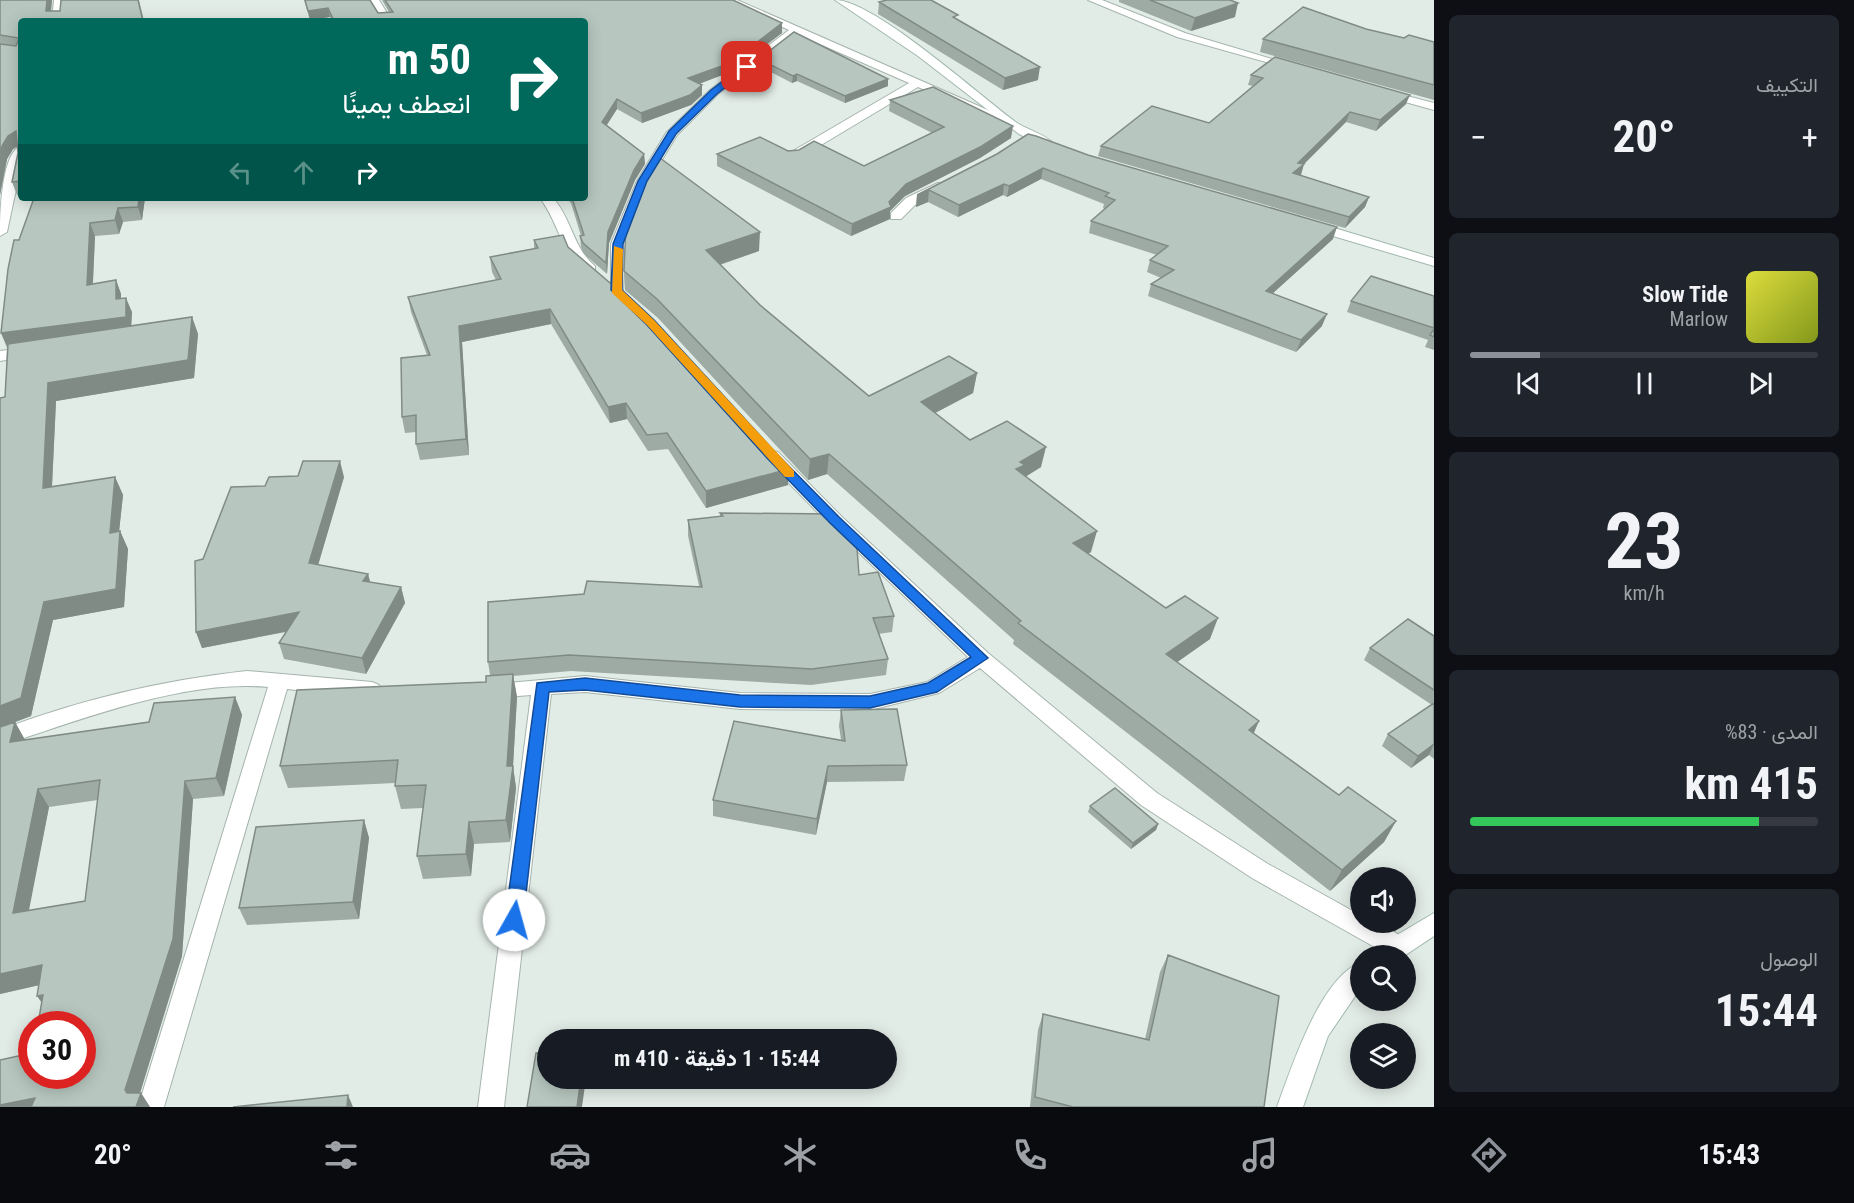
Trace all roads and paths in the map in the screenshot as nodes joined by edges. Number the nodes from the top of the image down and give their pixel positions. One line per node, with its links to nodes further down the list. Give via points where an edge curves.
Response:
1 (59, 0): 6 (street)
2 (374, 0): 7 (street)
3 (729, 0): 8 (street)
4 (840, 0): 13 (street, via 971,90)
5 (1093, 0): 9 (street, via 1189,38)
6 (57, 18)
7 (385, 18)
8 (797, 29): 10 (street); 23 (street, via 714,92 672,133 643,181 618,244)
9 (1303, 69)
10 (918, 82): 13 (street); 15 (street)
11 (1370, 89): 12 (street)
12 (1434, 107)
13 (1000, 118): 14 (street, via 1023,138)
14 (1060, 148)
15 (793, 157)
16 (18, 158): 21 (street)
17 (953, 179): 19 (street, via 911,201)
18 (549, 201): 23 (street, via 576,257)
19 (896, 216)
20 (1295, 220): 22 (street)
21 (0, 232)
22 (1434, 262)
23 (616, 290): 24 (street)
24 (633, 307)
25 (45, 350): 26 (street)
26 (0, 356)
27 (757, 440): 28 (street)
28 (981, 658): 30 (street, via 932,688 870,702 740,701 585,684); 35 (street, via 1149,799)
29 (280, 681): 32 (street); 33 (street, via 247,678 179,686 40,723); 38 (street)
30 (542, 687): 31 (street); 39 (street)
31 (471, 691)
32 (390, 692)
33 (0, 738)
34 (1434, 922): 36 (street)
35 (1379, 945)
36 (1398, 945)
37 (1350, 984): 40 (street, via 1318,1030)
38 (151, 1107)
39 (491, 1107)
40 (1290, 1107)

